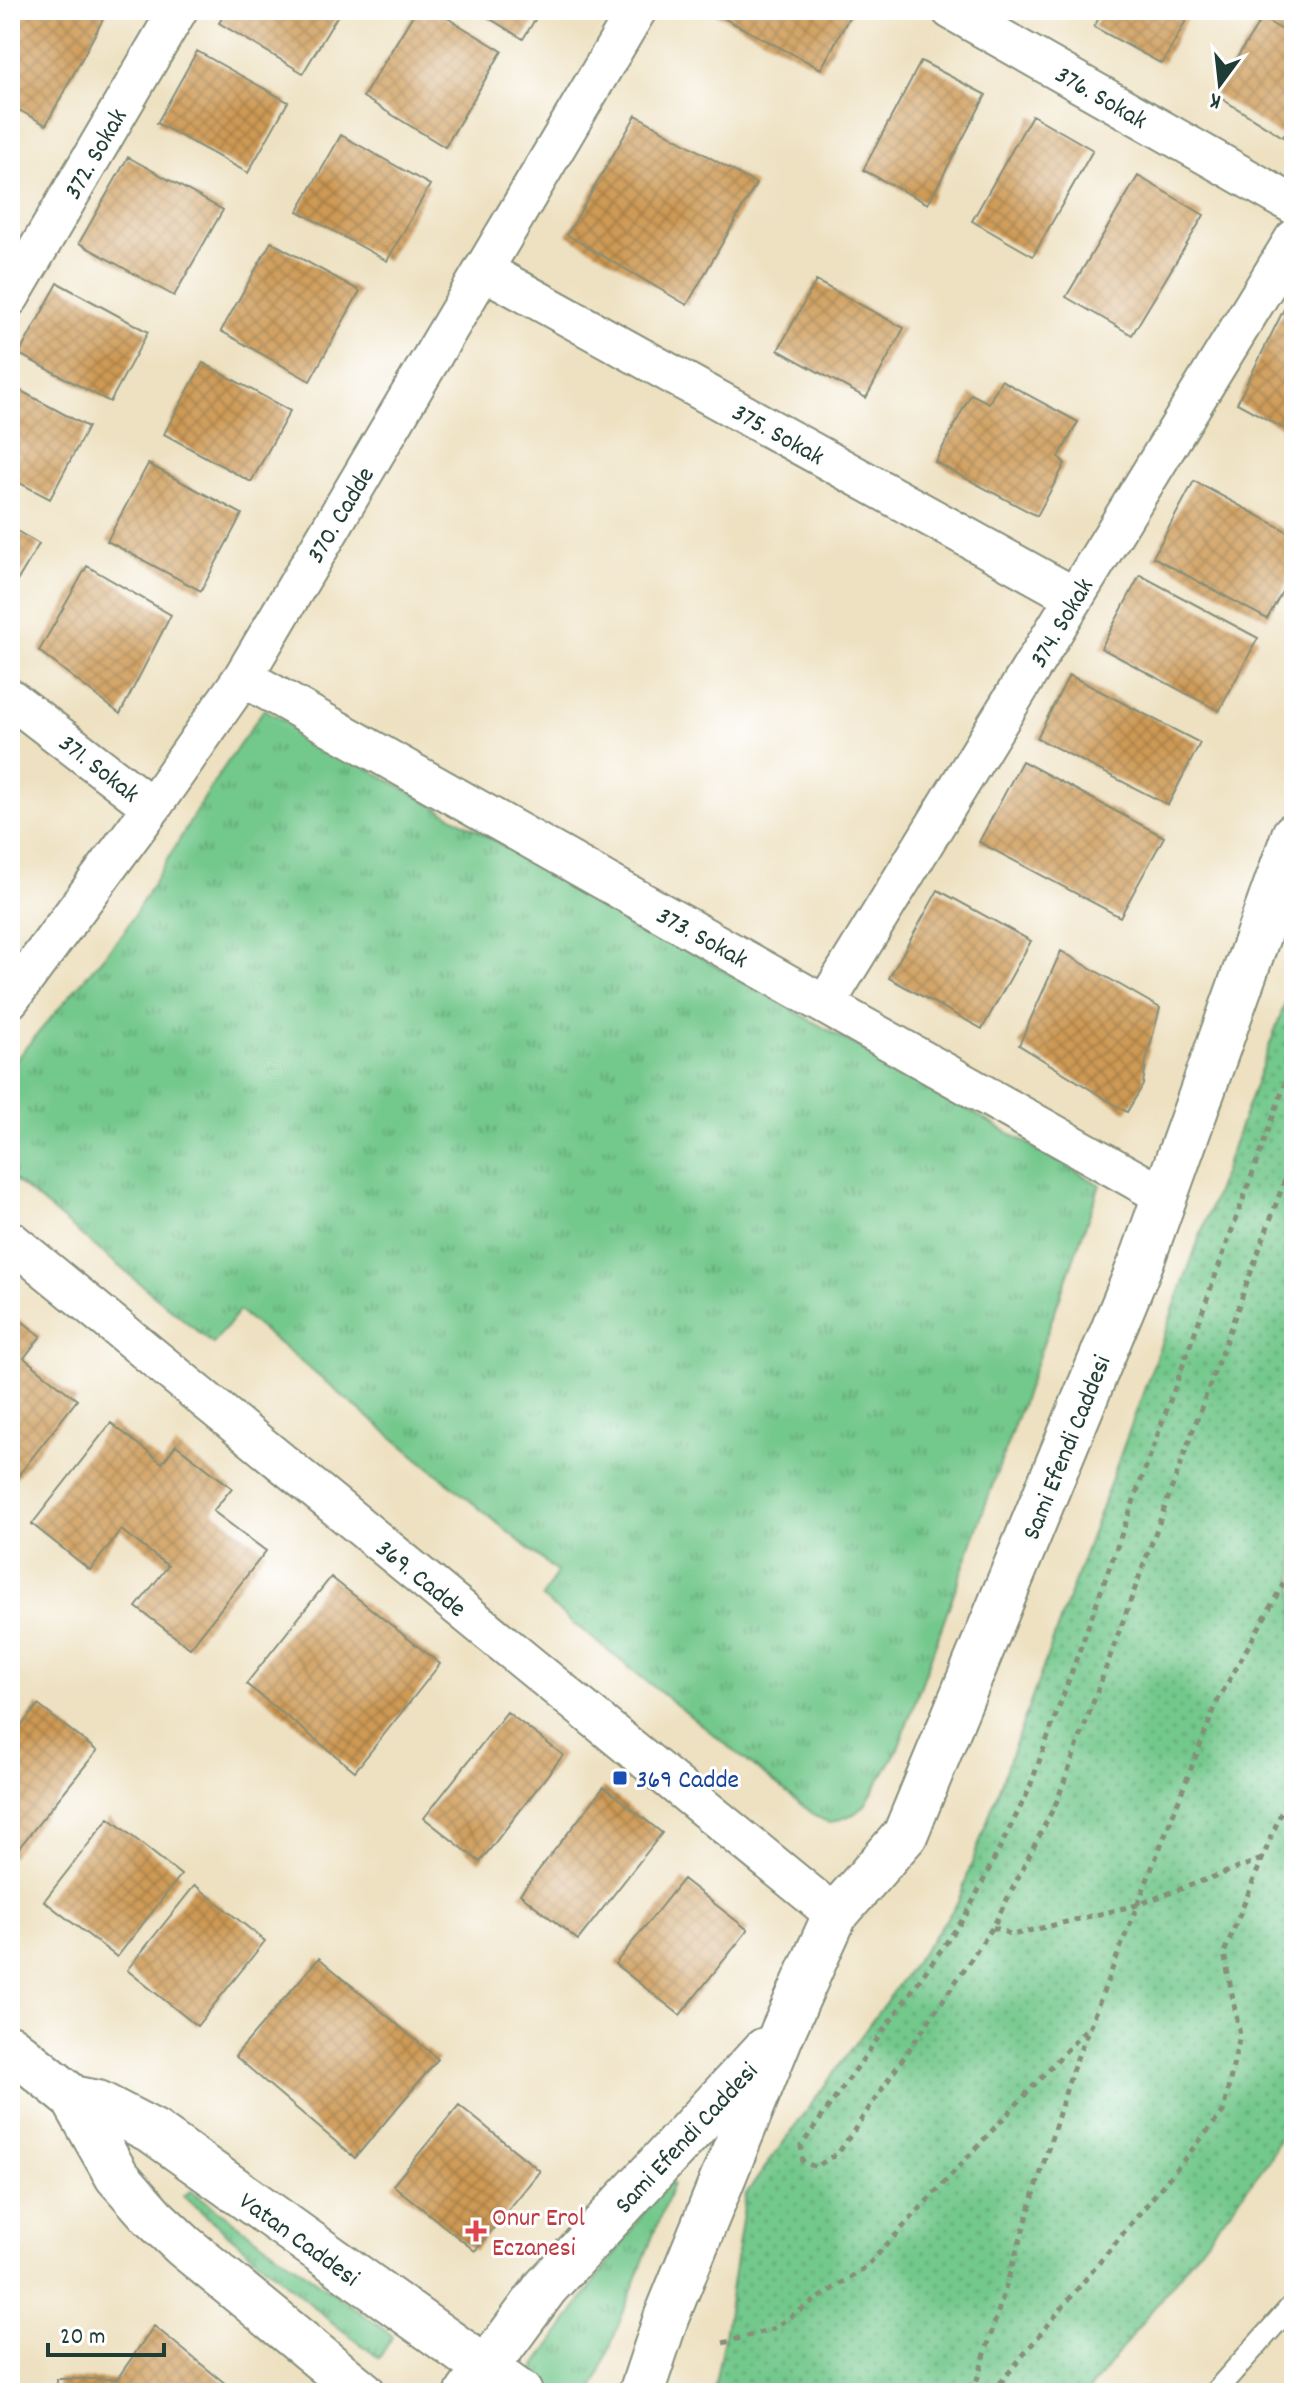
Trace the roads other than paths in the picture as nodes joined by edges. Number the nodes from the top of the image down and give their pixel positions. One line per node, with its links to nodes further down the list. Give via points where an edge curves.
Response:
1 (178, 10): 7 (street, 372. Sokak)
2 (637, 10): 6 (street, 370. Cadde)
3 (951, 10): 4 (street, 376. Sokak)
4 (1294, 205)
5 (1294, 239): 8 (street, 374. Sokak)
6 (483, 270): 8 (street, 375. Sokak); 9 (street, 370. Cadde)
7 (10, 297)
8 (1075, 597): 14 (street, 374. Sokak)
9 (243, 677): 11 (street, 370. Cadde); 14 (street, 373. Sokak)
10 (10, 698): 11 (street, 371. Sokak)
11 (152, 807): 13 (street, 370. Cadde)
12 (1294, 835): 15 (main road, Sami Efendi Caddesi)
13 (10, 999)
14 (825, 1005): 15 (street, 373. Sokak)
15 (1164, 1196): 17 (main road, Sami Efendi Caddesi, via 905,1835)
16 (10, 1240): 17 (street, 369. Cadde)
17 (835, 1915): 18 (main road, Sami Efendi Caddesi)
18 (783, 2031): 22 (main road, Sami Efendi Caddesi, via 546,2287); 24 (main road, Sami Efendi Caddesi, via 666,2318)
19 (10, 2047): 20 (main road, Vatan Caddesi)
20 (73, 2098): 22 (main road, Vatan Caddesi, via 98,2103 154,2132); 23 (main road, Vatan Caddesi, via 117,2176 153,2217)
21 (1294, 2303): 25 (lane)
22 (491, 2385)
23 (363, 2393)
24 (641, 2393)
25 (1214, 2393)

